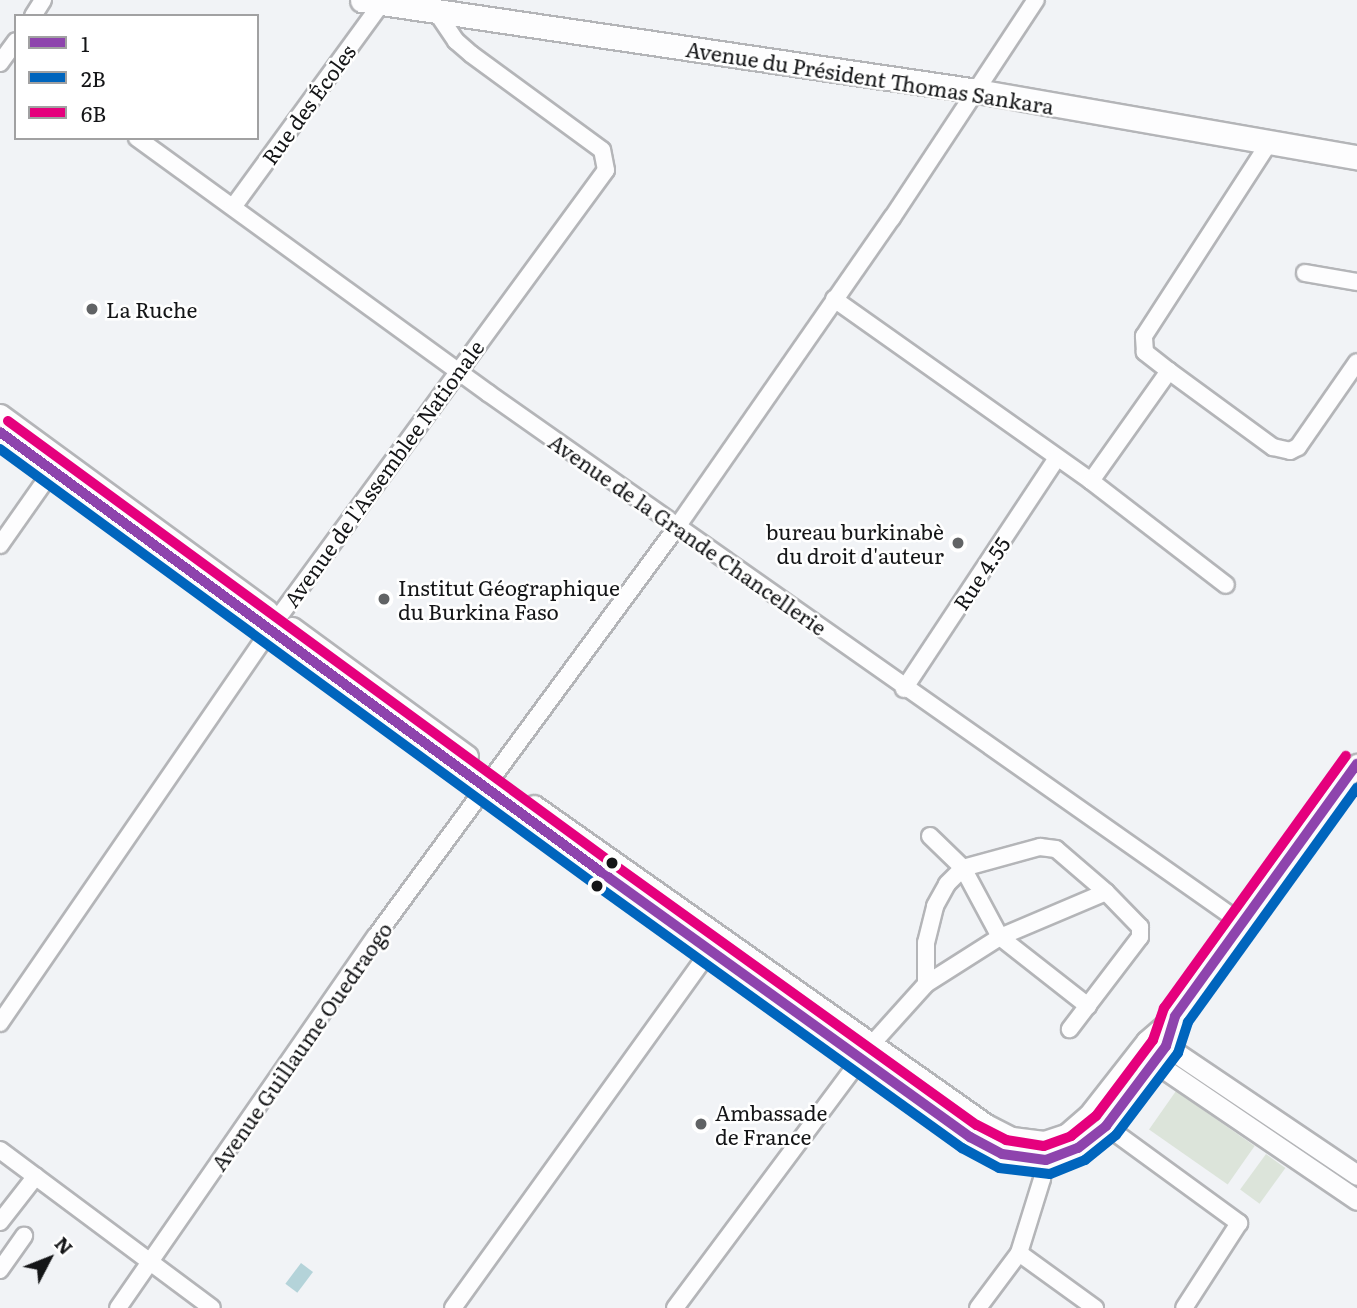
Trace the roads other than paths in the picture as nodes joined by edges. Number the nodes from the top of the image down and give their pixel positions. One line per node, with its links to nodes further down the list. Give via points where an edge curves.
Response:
1 (1036, 0): 6 (street, Avenue Guillaume Ouedraogo)
2 (376, 1): 3 (highway, Avenue du Président Thomas Sankara); 10 (street, Rue des Écoles)
3 (436, 11): 6 (highway, Avenue du Président Thomas Sankara); 15 (street, Avenue de l'Assemblee Nationale, via 471,54 602,150 606,170)
4 (11, 45): 5 (street)
5 (0, 63)
6 (977, 91): 8 (highway, Avenue du Président Thomas Sankara); 13 (street, Avenue Guillaume Ouedraogo)
7 (140, 140): 10 (street, Avenue de la Grande Chancellerie)
8 (1268, 144): 9 (highway, Avenue du Président Thomas Sankara); 16 (street, via 1144,336 1145,352)
9 (1357, 157)
10 (233, 207): 15 (street, Avenue de la Grande Chancellerie)
11 (1305, 273): 12 (street)
12 (1357, 282)
13 (834, 299): 19 (street); 22 (street, Avenue Guillaume Ouedraogo)
14 (1357, 362): 16 (street, via 1298,447 1290,451 1273,447)
15 (455, 370): 22 (street, Avenue de la Grande Chancellerie); 25 (street, Avenue de l'Assemblee Nationale)
16 (1168, 371): 21 (street)
17 (0, 414): 20 (main road)
18 (0, 432): 20 (main road)
19 (1057, 458): 21 (street); 26 (street, Rue 4.55)
20 (56, 464): 23 (street); 25 (main road)
21 (1091, 481): 24 (street)
22 (679, 524): 26 (street, Avenue de la Grande Chancellerie); 28 (street, Avenue Guillaume Ouedraogo)
23 (0, 545)
24 (1226, 585)
25 (275, 623): 28 (main road); 38 (street, Avenue de l'Assemblee Nationale)
26 (904, 689): 32 (street, Avenue de la Grande Chancellerie)
27 (1357, 764): 32 (main road)
28 (492, 782): 34 (main road); 42 (main road); 55 (street, Avenue Guillaume Ouedraogo, via 376,936)
29 (930, 836): 30 (street)
30 (963, 868): 31 (street, via 1040,847 1056,849); 33 (street); 35 (street, via 935,906 926,943)
31 (1106, 892): 33 (street); 36 (street, via 1140,926 1140,937)
32 (1243, 924): 37 (main road)
33 (1000, 937): 35 (street); 36 (street)
34 (710, 950): 42 (main road); 59 (street)
35 (926, 984): 42 (street)
36 (1088, 1006): 39 (street)
37 (1175, 1016): 40 (main road); 41 (main road)
38 (0, 1023)
39 (1070, 1029)
40 (1146, 1041): 41 (main road); 43 (main road)
41 (1166, 1046): 44 (main road); 48 (main road)
42 (868, 1050): 47 (main road, via 986,1124); 60 (street)
43 (1134, 1058): 44 (main road); 47 (main road, via 1088,1115)
44 (1154, 1062): 45 (main road); 50 (main road)
45 (1105, 1126): 47 (main road, via 1078,1148); 63 (street, via 1239,1223)
46 (0, 1150): 49 (street)
47 (1045, 1150): 54 (street)
48 (1357, 1175)
49 (36, 1176): 51 (street); 55 (street)
50 (1357, 1200)
51 (0, 1222)
52 (24, 1236): 53 (street)
53 (5, 1251): 56 (street)
54 (1019, 1253): 61 (street); 62 (street)
55 (149, 1265): 57 (street, Avenue Guillaume Ouedraogo); 58 (street)
56 (0, 1270)
57 (118, 1308)
58 (212, 1308)
59 (453, 1308)
60 (675, 1308)
61 (978, 1308)
62 (1095, 1308)
63 (1184, 1308)

